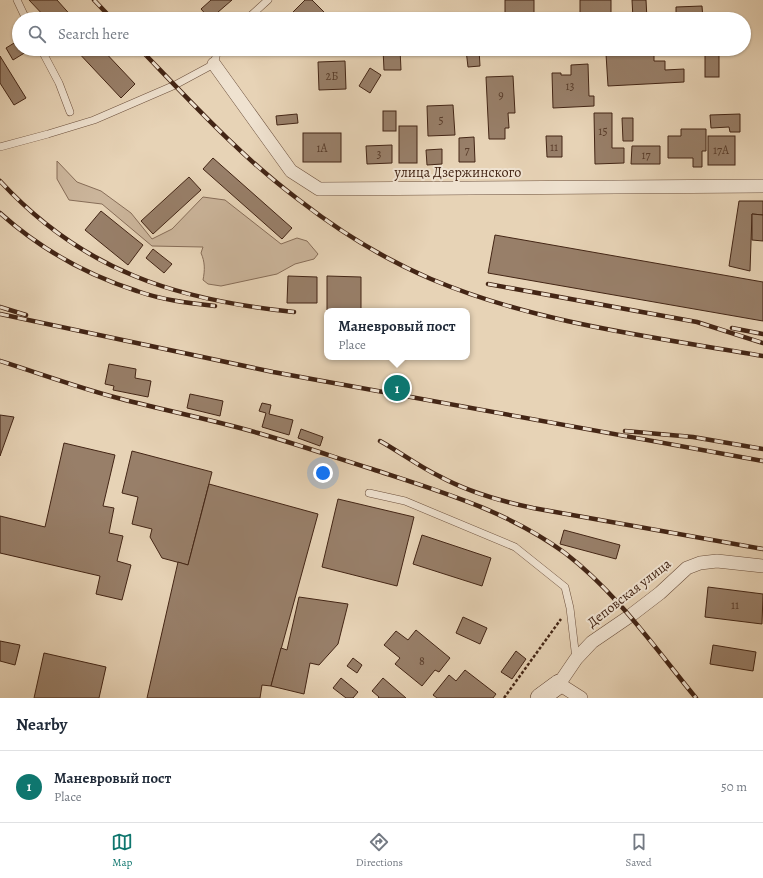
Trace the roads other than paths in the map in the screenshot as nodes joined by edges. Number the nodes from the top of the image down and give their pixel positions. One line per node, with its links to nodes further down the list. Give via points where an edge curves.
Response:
1 (17, 0): 3 (lane)
2 (268, 0): 4 (lane)
3 (23, 12)
4 (255, 12)
5 (45, 56): 8 (lane)
6 (216, 56): 7 (lane)
7 (214, 64): 9 (lane, via 175,85 94,120); 10 (street, улица Дзержинского, via 291,171 319,189)
8 (70, 112)
9 (0, 147)
10 (763, 186)
11 (369, 493): 13 (lane, via 405,501 515,547 565,587)
12 (763, 566): 13 (street, Деповская улица, via 716,561 687,568 660,593 592,642)
13 (576, 659): 14 (street, Деповская улица)
14 (559, 684): 15 (street); 16 (street)
15 (540, 698)
16 (581, 698)

